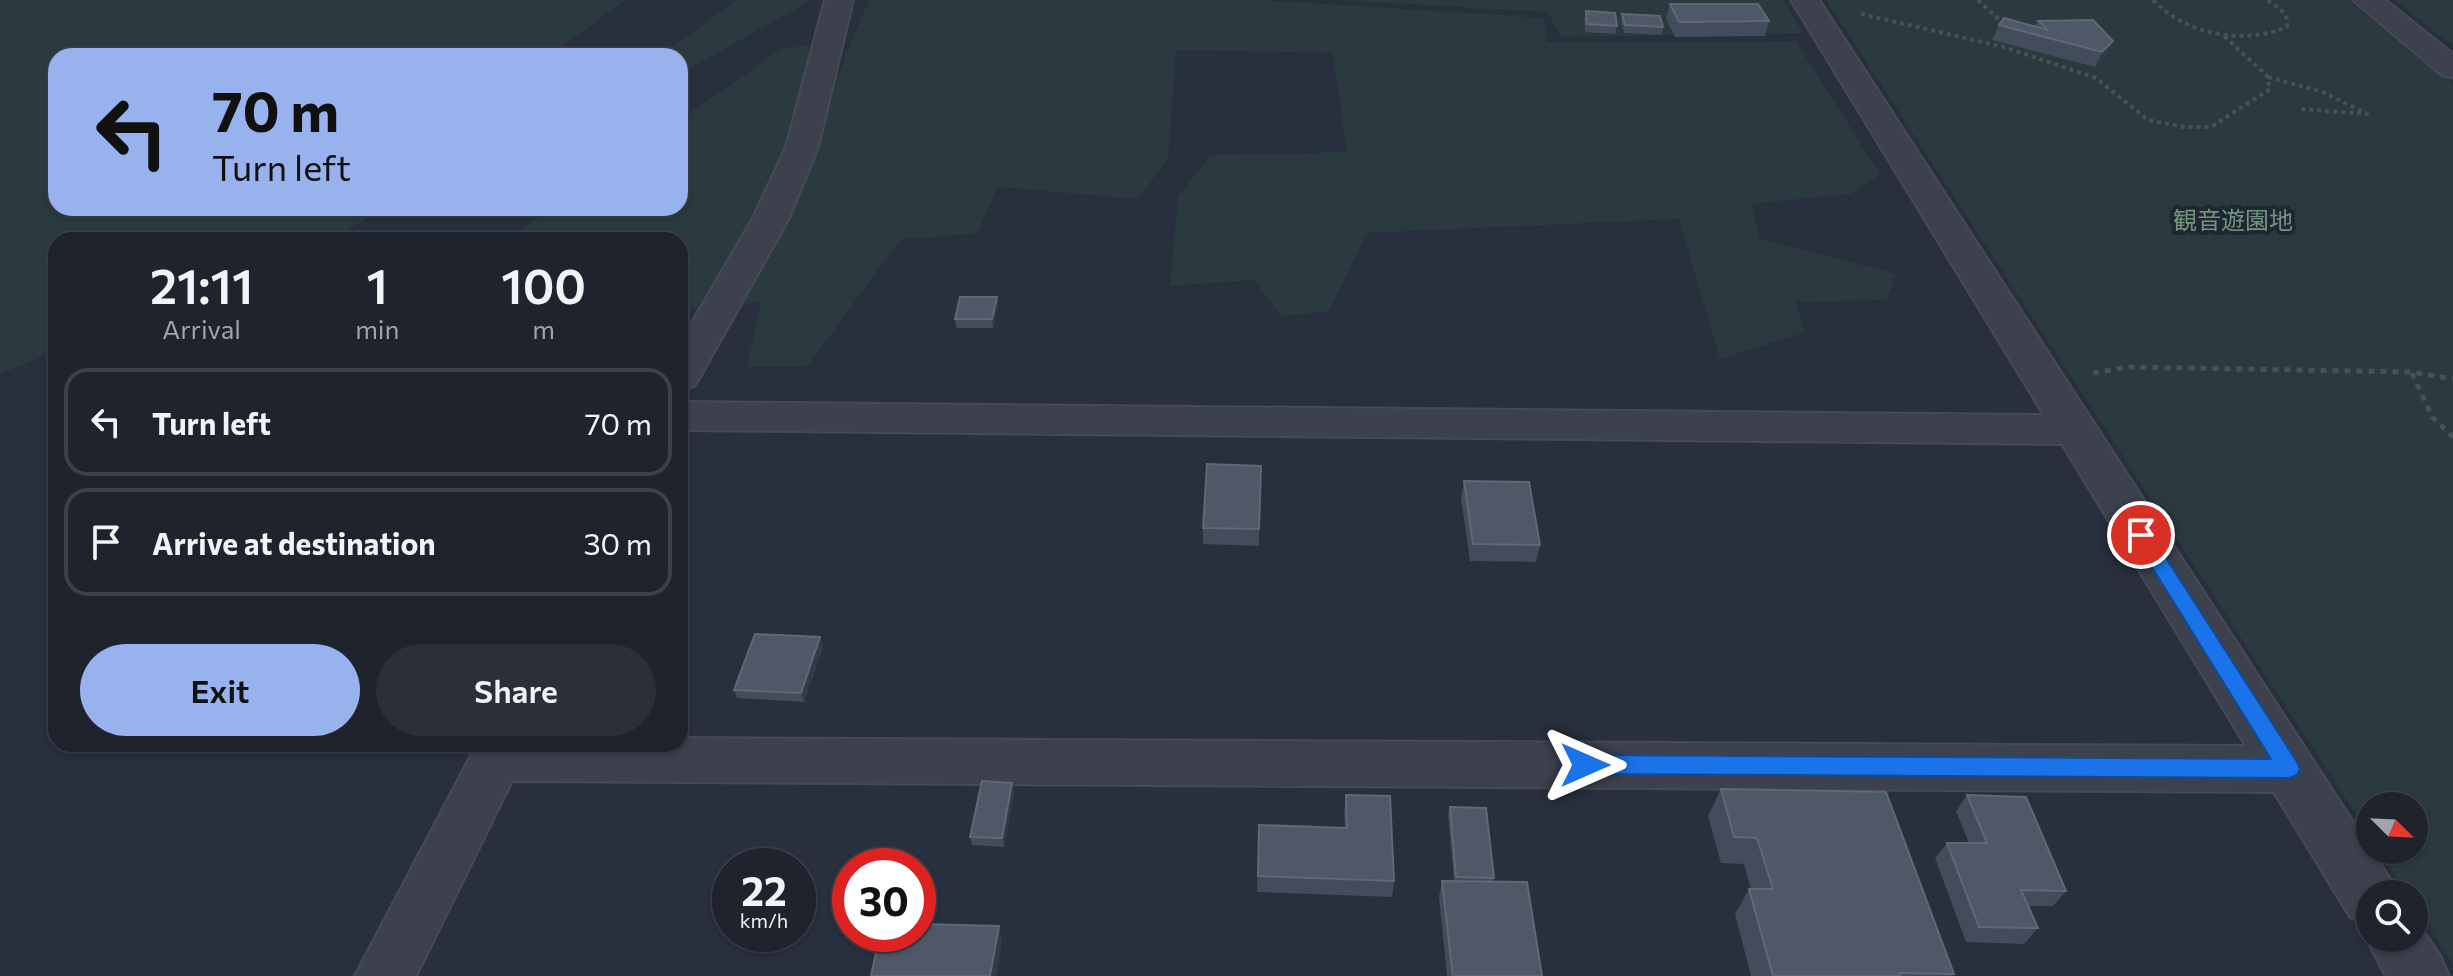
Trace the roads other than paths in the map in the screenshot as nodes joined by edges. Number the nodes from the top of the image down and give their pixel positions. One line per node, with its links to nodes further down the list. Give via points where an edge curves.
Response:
1 (839, 0): 5 (street, via 802,147 771,218)
2 (1805, 0): 7 (street)
3 (2367, 0): 4 (street)
4 (2453, 69)
5 (688, 363)
6 (688, 416): 7 (street)
7 (2076, 430): 10 (street)
8 (499, 752): 13 (street)
9 (599, 752): 10 (street)
10 (2289, 769): 11 (street)
11 (2359, 880)
12 (2404, 952): 14 (street)
13 (385, 976)
14 (2419, 976)

